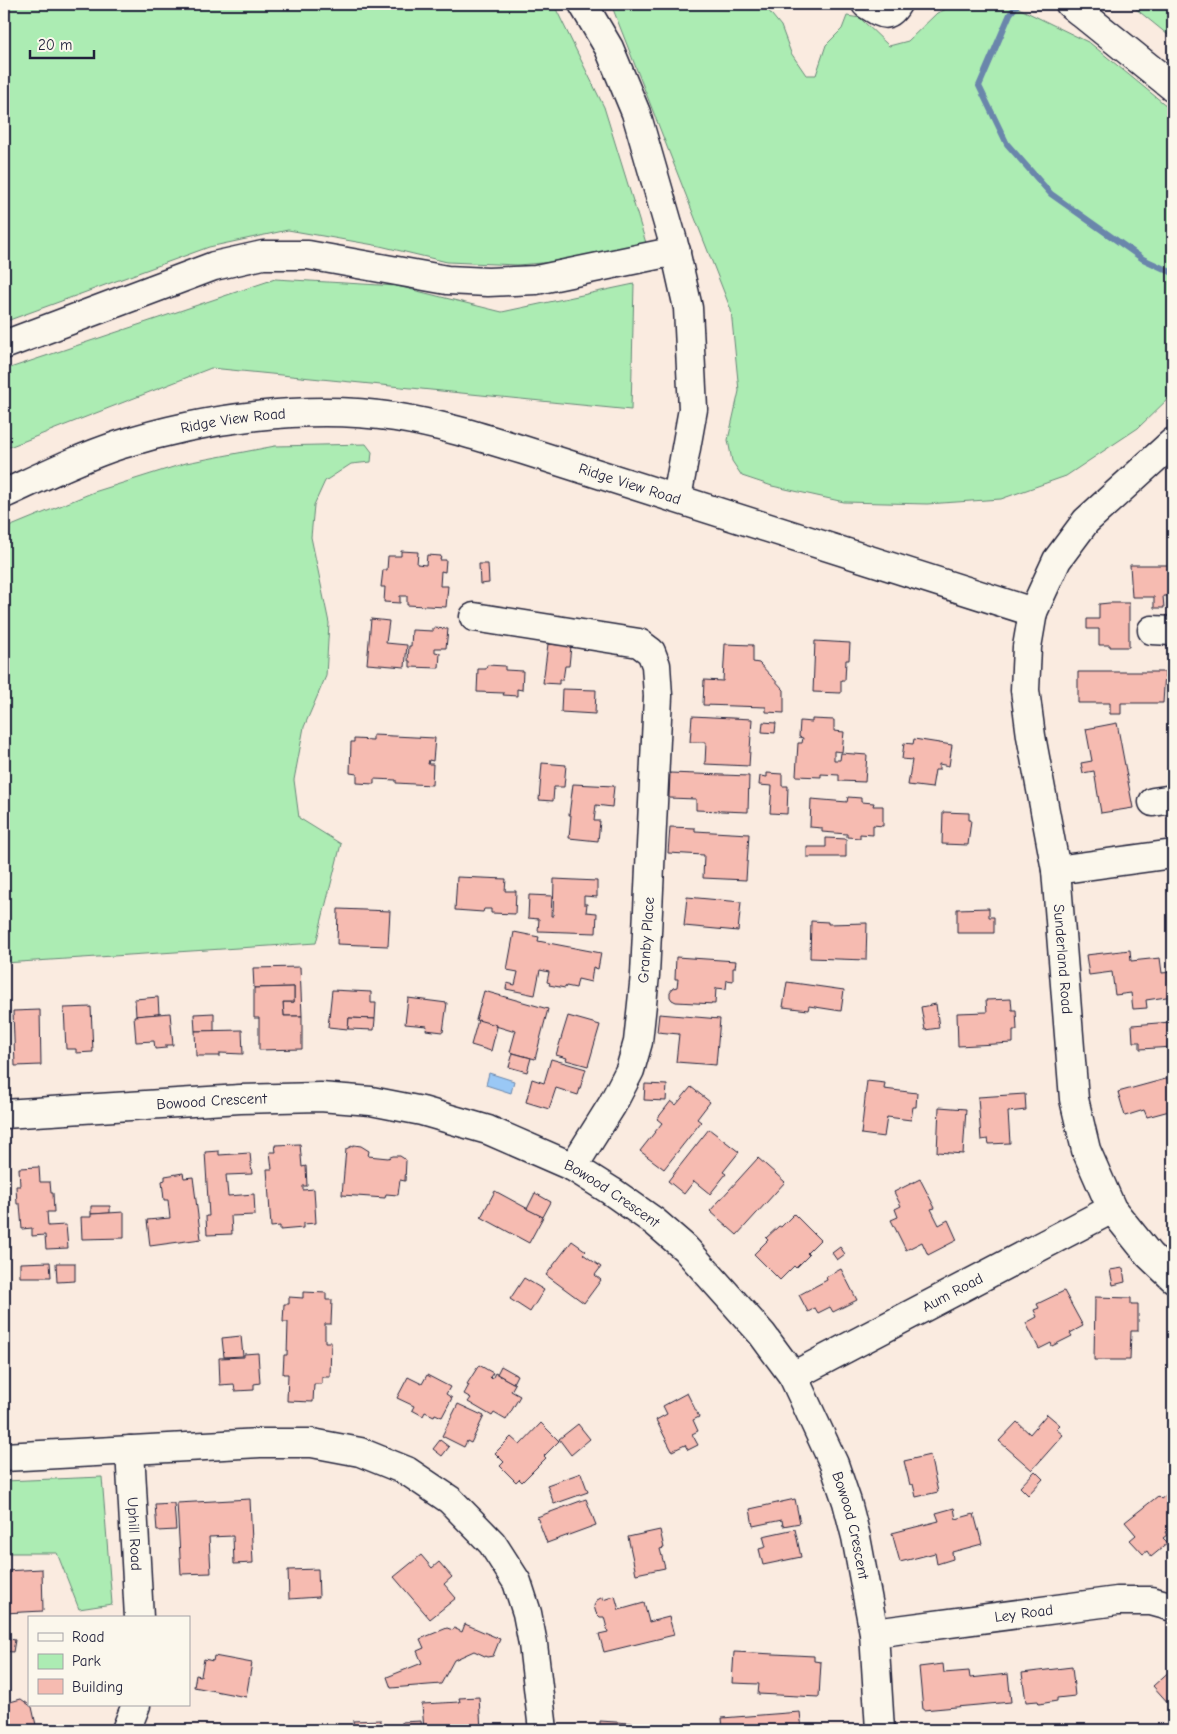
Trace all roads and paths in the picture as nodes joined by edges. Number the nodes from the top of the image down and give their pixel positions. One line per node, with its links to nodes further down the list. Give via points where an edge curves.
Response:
1 (583, 4): 6 (street, via 609,48 636,113)
2 (866, 4): 3 (street, via 888,14)
3 (897, 4)
4 (1072, 5): 5 (street)
5 (1173, 87)
6 (676, 251): 7 (street, via 536,280 488,282 447,280 308,255 264,255 214,266); 10 (street, via 688,308 693,409)
7 (4, 345)
8 (1173, 442): 11 (street, via 1086,521 1057,560)
9 (4, 494): 10 (street, Ridge View Road, via 118,446 185,428 253,416 329,412 394,417 452,428)
10 (677, 498): 11 (street, Ridge View Road)
11 (1033, 612): 14 (street, Sunderland Road, via 1025,690)
12 (474, 617): 16 (street, Granby Place, via 639,642 651,652 656,665 658,696 646,956 638,1042 630,1070 612,1105)
13 (1173, 854): 14 (street)
14 (1056, 870): 17 (street, Sunderland Road, via 1074,1098 1086,1150)
15 (4, 1114): 16 (street, Bowood Crescent, via 240,1098 320,1097 372,1101 488,1130)
16 (573, 1167): 19 (street, Bowood Crescent, via 648,1217 685,1248 762,1334)
17 (1112, 1209): 18 (street, Sunderland Road, via 1149,1255); 19 (street, Aum Road)
18 (1173, 1278)
19 (793, 1376): 24 (street, Bowood Crescent, via 834,1464 847,1502)
20 (130, 1450): 21 (street); 23 (street, Uphill Road); 27 (street, via 312,1443 360,1452 407,1471 443,1495 492,1544 517,1582 533,1644)
21 (4, 1457)
22 (1173, 1606): 24 (street, Ley Road, via 1151,1601 1116,1601)
23 (140, 1616)
24 (874, 1633): 28 (street, Bowood Crescent)
25 (136, 1706): 26 (street)
26 (126, 1730)
27 (543, 1730)
28 (880, 1730)

